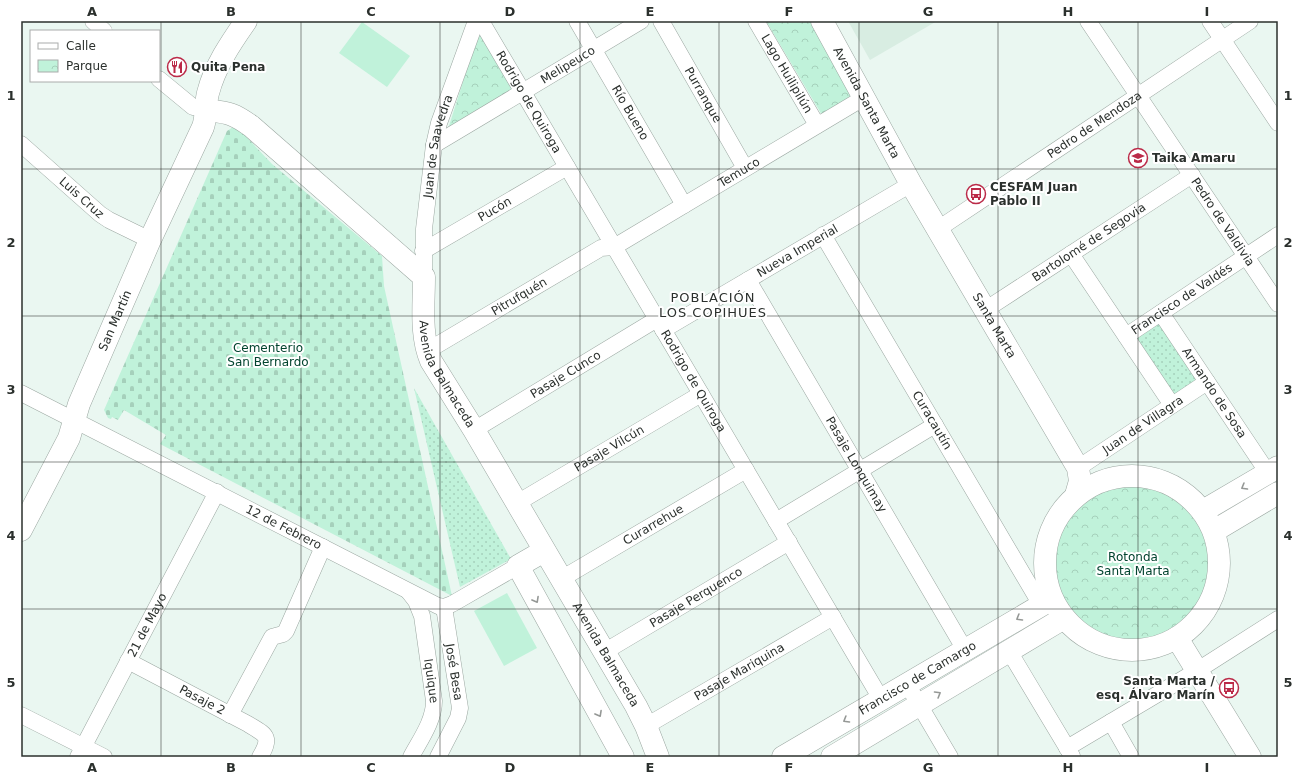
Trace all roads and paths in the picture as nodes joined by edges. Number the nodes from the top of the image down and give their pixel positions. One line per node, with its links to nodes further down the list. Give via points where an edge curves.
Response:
1 (93, 21): 13 (street)
2 (246, 21): 20 (street, San Martín, via 217,67 208,95)
3 (476, 21): 24 (street, Juan de Saavedra, via 439,123)
4 (481, 21): 17 (street, Rodrigo de Quiroga)
5 (577, 21): 15 (street, Río Bueno)
6 (641, 21): 15 (street, Melipeuco)
7 (661, 21): 26 (street, Purranque)
8 (756, 21): 22 (street, Lago Huilipilún)
9 (822, 21): 19 (street, Avenida Santa Marta)
10 (1088, 21): 18 (street, Pedro de Valdivia)
11 (1210, 21): 14 (street)
12 (1250, 21): 14 (street, Pedro de Mendoza)
13 (103, 30)
14 (1222, 40): 18 (street, Pedro de Mendoza); 21 (street)
15 (594, 50): 17 (street, Melipeuco); 29 (street, Río Bueno)
16 (160, 80): 20 (street, via 193,108)
17 (523, 92): 24 (street, Melipeuco); 25 (street, Rodrigo de Quiroga)
18 (1139, 96): 27 (street, Pedro de Valdivia); 30 (street, Pedro de Mendoza)
19 (865, 97): 22 (street, Temuco); 28 (street, Avenida Santa Marta)
20 (207, 110): 33 (street, San Martín, via 201,131); 38 (street, via 234,114 251,126)
21 (1278, 123)
22 (817, 125): 26 (street, Temuco)
23 (21, 144): 33 (street, Luis Cruz, via 100,214)
24 (434, 145): 35 (street, Juan de Saavedra)
25 (567, 167): 34 (street, Rodrigo de Quiroga); 35 (street, Pucón)
26 (745, 168): 29 (street, Temuco)
27 (1192, 175): 36 (street, Bartolomé de Segovia); 37 (street, Pedro de Valdivia)
28 (911, 184): 30 (street, Santa Marta); 31 (street, Nueva Imperial)
29 (684, 205): 34 (street, Temuco)
30 (938, 230): 41 (street, Santa Marta)
31 (823, 235): 39 (street, Nueva Imperial); 51 (street, Curacautín)
32 (1278, 235): 37 (street, Francisco de Valdés)
33 (150, 240): 50 (street, San Martín)
34 (614, 247): 43 (street, Rodrigo de Quiroga); 45 (street, Pitrufquén, via 601,248)
35 (423, 251): 38 (street, Juan de Saavedra)
36 (1071, 254): 41 (street, Bartolomé de Segovia); 44 (street)
37 (1246, 256): 40 (street, Pedro de Valdivia); 42 (street, Francisco de Valdés)
38 (424, 277): 45 (street, Avenida Balmaceda, via 424,340)
39 (748, 280): 43 (street, Nueva Imperial); 55 (street, Pasaje Lonquimay)
40 (1278, 304)
41 (986, 310): 53 (street, Santa Marta)
42 (1161, 313): 44 (street, Francisco de Valdés); 46 (street, Armando de Sosa)
43 (660, 324): 48 (street, Rodrigo de Quiroga); 52 (street, Pasaje Cunco)
44 (1126, 336): 49 (street)
45 (427, 352): 52 (street, Avenida Balmaceda)
46 (1207, 382): 49 (street, Juan de Villagra); 56 (street, Armando de Sosa)
47 (21, 393): 50 (street, 12 de Febrero)
48 (701, 394): 54 (street, Rodrigo de Quiroga); 61 (street, Pasaje Vilcún)
49 (1172, 405): 53 (street, Juan de Villagra)
50 (75, 420): 58 (street, 12 de Febrero); 64 (street, San Martín, via 69,438)
51 (935, 425): 55 (street); 72 (street, Curacautín)
52 (474, 430): 61 (street, Avenida Balmaceda)
53 (1078, 468): 57 (street, Santa Marta); 60 (street, Santa Marta, via 1080,481)
54 (746, 470): 63 (street, Rodrigo de Quiroga); 70 (street, Curarrehue)
55 (860, 470): 63 (street); 79 (street, Pasaje Lonquimay)
56 (1273, 470): 62 (street, one-way to 62)
57 (1100, 481): 60 (street); 62 (street, via 1125,475 1151,477 1185,493)
58 (217, 492): 67 (street, 12 de Febrero); 82 (street, 21 de Mayo)
59 (1278, 493): 65 (street)
60 (1076, 495): 72 (street, via 1055,520 1049,535 1045,551)
61 (517, 502): 68 (street, Avenida Balmaceda)
62 (1203, 511): 65 (street)
63 (776, 521): 66 (street, Rodrigo de Quiroga)
64 (21, 530)
65 (1214, 531): 78 (street, via 1220,561 1215,591 1200,618)
66 (789, 542): 74 (street, Rodrigo de Quiroga); 81 (street, Pasaje Perquenco)
67 (322, 547): 71 (street, 12 de Febrero); 88 (street, via 286,631 272,637)
68 (544, 551): 69 (street); 70 (street, Avenida Balmaceda)
69 (518, 566): 73 (street); 97 (street, one-way to 97)
70 (561, 579): 81 (street, Avenida Balmaceda)
71 (408, 590): 73 (street, 12 de Febrero); 77 (street, Iquique, via 420,609)
72 (1047, 602): 75 (street); 79 (street, Francisco de Camargo, one-way to 79)
73 (444, 607): 77 (street); 96 (street, José Besa, via 460,708 458,718)
74 (833, 617): 85 (street, Rodrigo de Quiroga); 90 (street, Pasaje Mariquina)
75 (1064, 618): 78 (street, via 1097,643 1117,648 1152,648); 80 (street, Francisco de Camargo)
76 (1278, 619): 83 (street)
77 (424, 624): 95 (street, Iquique, via 434,707)
78 (1177, 638): 83 (street)
79 (965, 650): 84 (street, Francisco de Camargo)
80 (1008, 651): 86 (street, Francisco de Camargo, one-way to 80); 93 (street)
81 (604, 652): 90 (street, Avenida Balmaceda)
82 (128, 662): 88 (street, Pasaje 2); 91 (street, 21 de Mayo)
83 (1198, 670): 89 (street); 103 (street)
84 (907, 684): 85 (street, Francisco de Camargo); 86 (street)
85 (882, 699): 99 (street, Francisco de Camargo, one-way to 99)
86 (919, 706): 100 (street, Francisco de Camargo); 101 (street)
87 (21, 715): 91 (street)
88 (230, 715): 92 (street, Pasaje 2, via 264,734 266,738)
89 (1111, 722): 93 (street); 102 (street)
90 (646, 726): 98 (street, Avenida Balmaceda)
91 (80, 752): 94 (street)
92 (263, 752)
93 (1070, 752)
94 (104, 757)
95 (411, 757)
96 (438, 757)
97 (623, 757)
98 (658, 757)
99 (783, 757)
100 (832, 757)
101 (950, 757)
102 (1131, 757)
103 (1250, 757)

